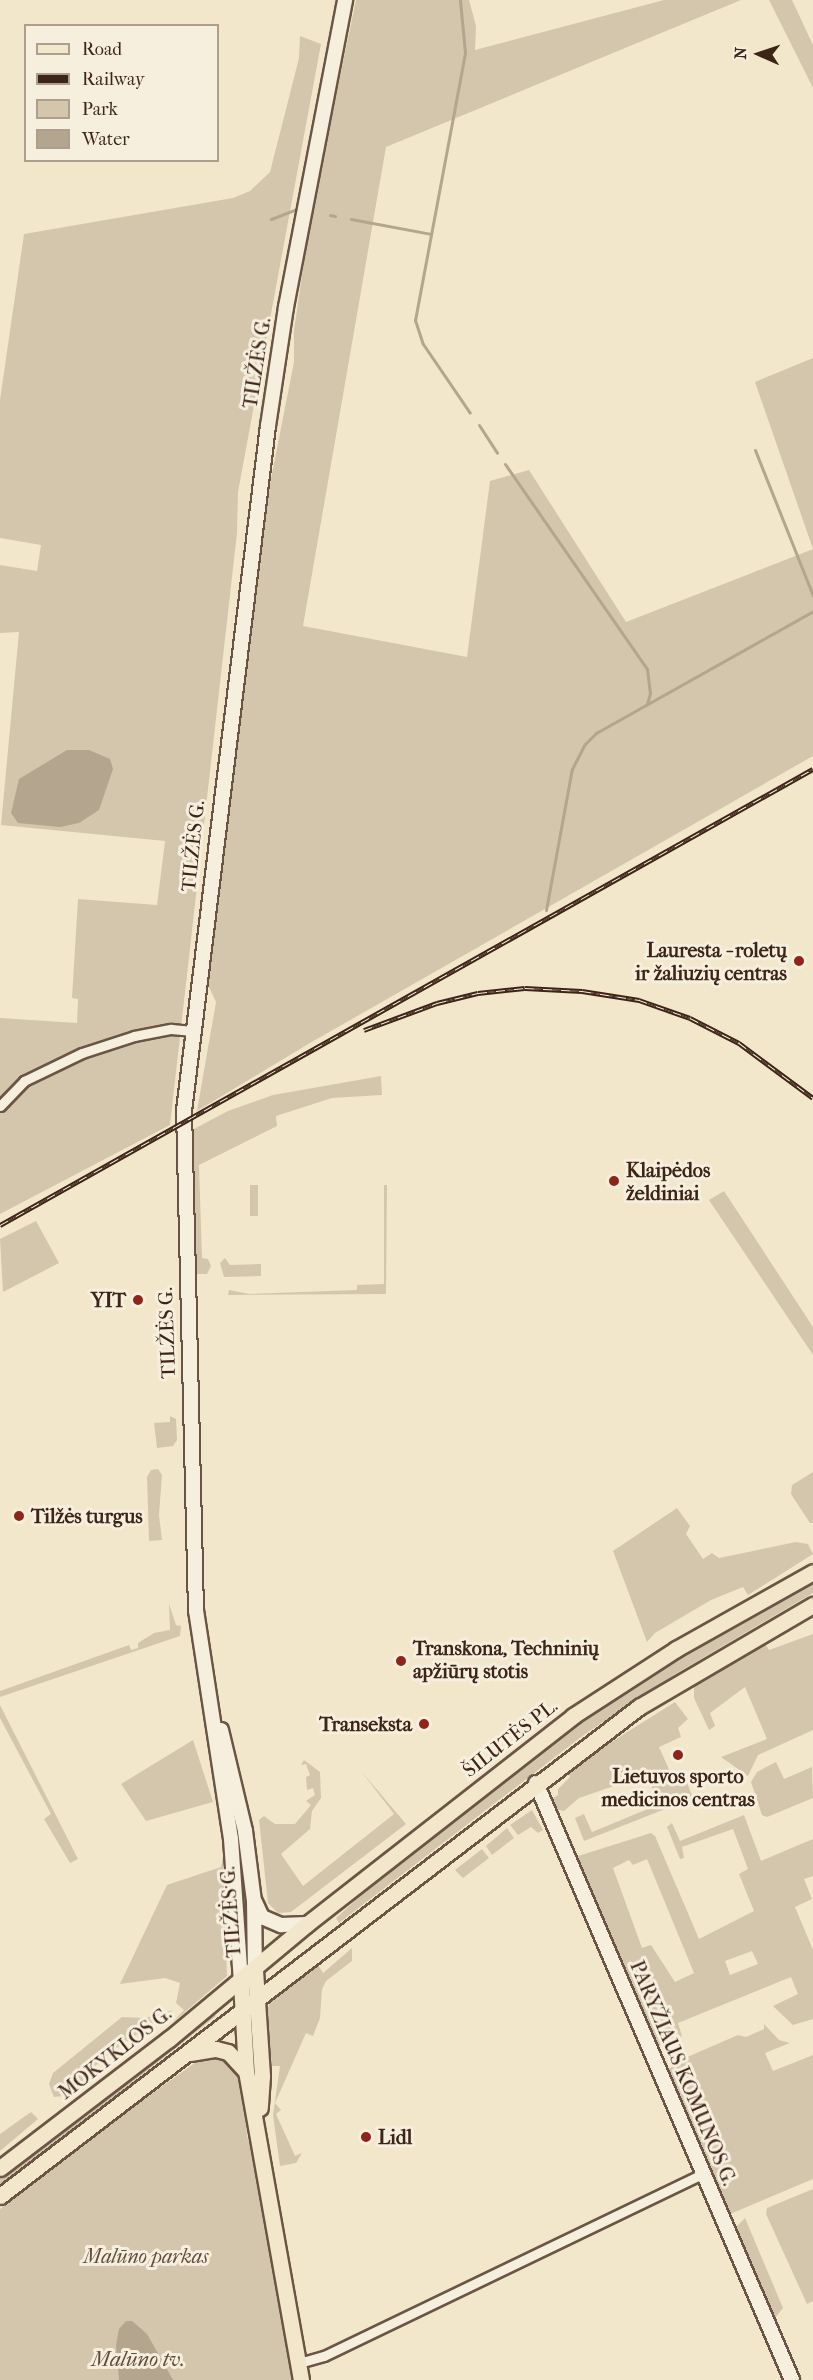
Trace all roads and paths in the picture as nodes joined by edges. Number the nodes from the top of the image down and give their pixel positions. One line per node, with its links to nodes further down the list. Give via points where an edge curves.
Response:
1 (345, 0): 2 (main road, TILŽĖS G., via 286,308 268,426)
2 (193, 1031): 3 (street, via 145,1033 82,1053 24,1081); 6 (main road, TILŽĖS G., via 184,1124 196,1611)
3 (0, 1106)
4 (813, 1572): 9 (main road, ŠILUTĖS PL., via 676,1649 573,1716)
5 (813, 1605): 7 (main road, via 639,1707)
6 (210, 1703): 8 (main road, TILŽĖS G., via 235,1776); 11 (main road, TILŽĖS G., via 231,1839)
7 (536, 1783): 12 (main road); 18 (main road, PARYŽIAUS KOMUNOS G.)
8 (254, 1901): 9 (main road, via 262,1917 281,1925); 10 (main road, TILŽĖS G.)
9 (308, 1924): 10 (main road, ŠILUTĖS PL.)
10 (255, 1970): 11 (main road, MOKYKLOS G.); 12 (main road, TILŽĖS G.)
11 (241, 1982): 13 (main road, TILŽĖS G.); 17 (main road, MOKYKLOS G.)
12 (257, 2001): 13 (main road); 16 (main road, TILŽĖS G., via 262,2076)
13 (241, 2013): 14 (main road); 15 (main road, TILŽĖS G.)
14 (187, 2053): 15 (main road, via 216,2049 228,2052); 19 (main road)
15 (246, 2071): 16 (main road, TILŽĖS G.)
16 (258, 2123): 20 (main road, TILŽĖS G.)
17 (0, 2169)
18 (704, 2173): 20 (street, via 324,2356); 22 (main road, PARYŽIAUS KOMUNOS G.)
19 (0, 2196)
20 (298, 2363): 21 (main road, TILŽĖS G.)
21 (302, 2380)
22 (792, 2380)

